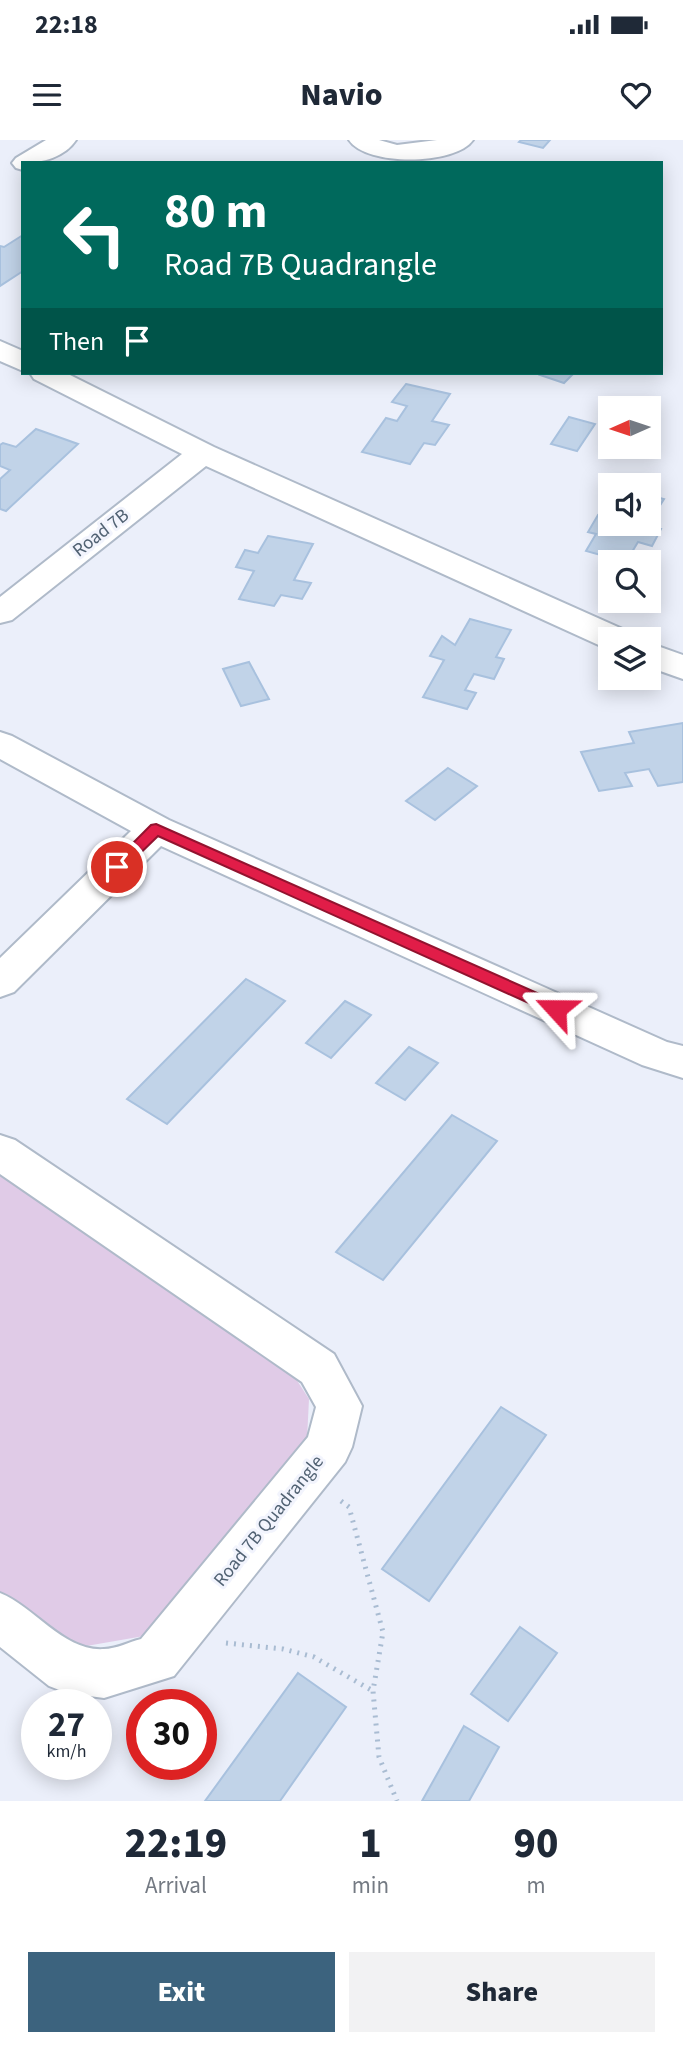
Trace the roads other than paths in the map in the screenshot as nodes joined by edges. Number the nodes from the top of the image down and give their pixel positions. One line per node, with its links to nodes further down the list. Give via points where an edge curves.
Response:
1 (64, 140): 4 (street)
2 (362, 140): 3 (street, via 371,147 419,153)
3 (461, 140)
4 (27, 161)
5 (21, 165): 6 (street)
6 (0, 177)
7 (0, 350): 8 (street)
8 (21, 361)
9 (48, 375): 10 (street)
10 (203, 453): 11 (street, Road 7B); 12 (street)
11 (0, 613)
12 (598, 631)
13 (661, 659): 14 (street)
14 (683, 668)
15 (0, 744): 16 (street)
16 (156, 829): 17 (street); 18 (street, via 656,1054)
17 (0, 982)
18 (683, 1062)
19 (0, 1152): 20 (street, Road 7B Quadrangle, via 318,1368 339,1406 329,1447 156,1659 104,1674 67,1669)
20 (0, 1617)

